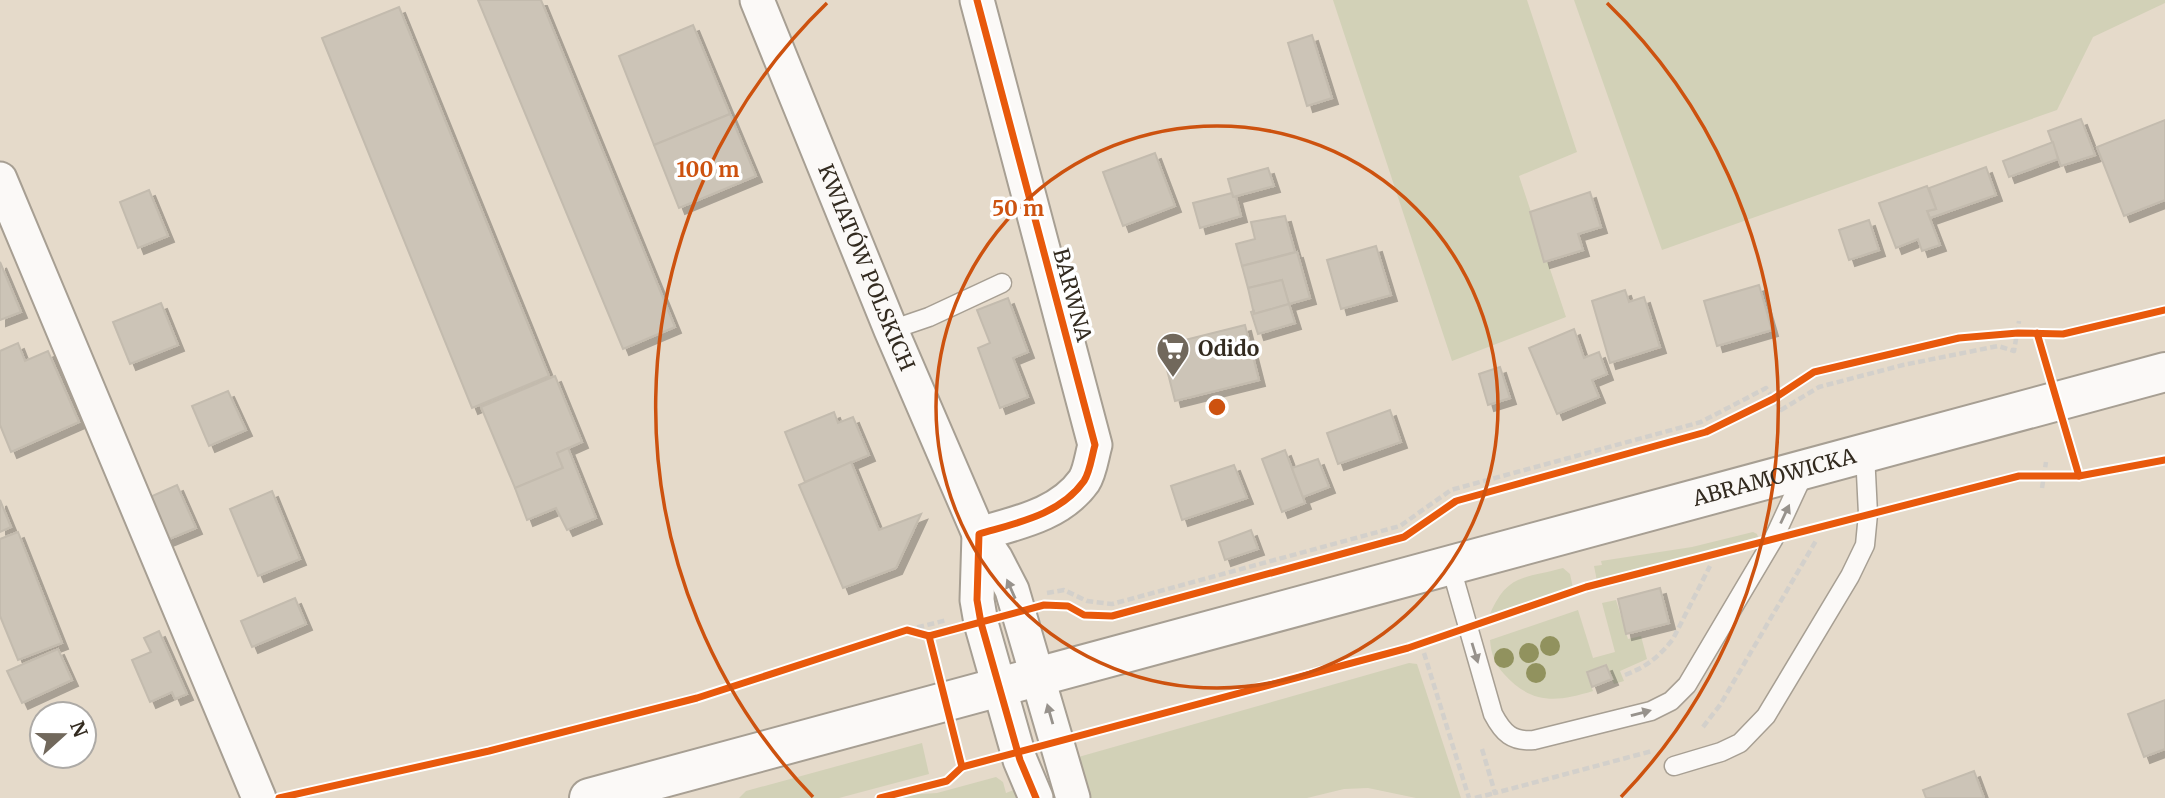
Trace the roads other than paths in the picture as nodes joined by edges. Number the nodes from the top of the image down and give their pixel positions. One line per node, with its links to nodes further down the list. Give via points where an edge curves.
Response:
1 (757, 0): 5 (street, KWIATÓW POLSKICH)
2 (977, 0): 9 (street, BARWNA, via 1095,444 1085,480 1059,504 1042,515)
3 (0, 179): 14 (street)
4 (1002, 283): 5 (lane)
5 (891, 330): 9 (street, KWIATÓW POLSKICH)
6 (2165, 372): 7 (main road, ABRAMOWICKA)
7 (1865, 453): 8 (main road, ABRAMOWICKA); 13 (lane, via 1865,545 1766,716 1740,743)
8 (1807, 468): 10 (main road, ABRAMOWICKA); 10 (lane, one-way to 8, via 1493,715 1510,737 1534,740 1651,711 1671,701 1687,685 1773,540)
9 (979, 534): 11 (street, KWIATÓW POLSKICH, one-way to 9, via 1012,590); 12 (street, KWIATÓW POLSKICH, via 977,600)
10 (1450, 564): 11 (main road, ABRAMOWICKA)
11 (1039, 677): 12 (main road, ABRAMOWICKA); 17 (street, KWIATÓW POLSKICH, one-way to 11)
12 (998, 688): 15 (main road, ABRAMOWICKA); 16 (street, KWIATÓW POLSKICH)
13 (1674, 766)
14 (259, 798)
15 (589, 798)
16 (1035, 798)
17 (1073, 798)

